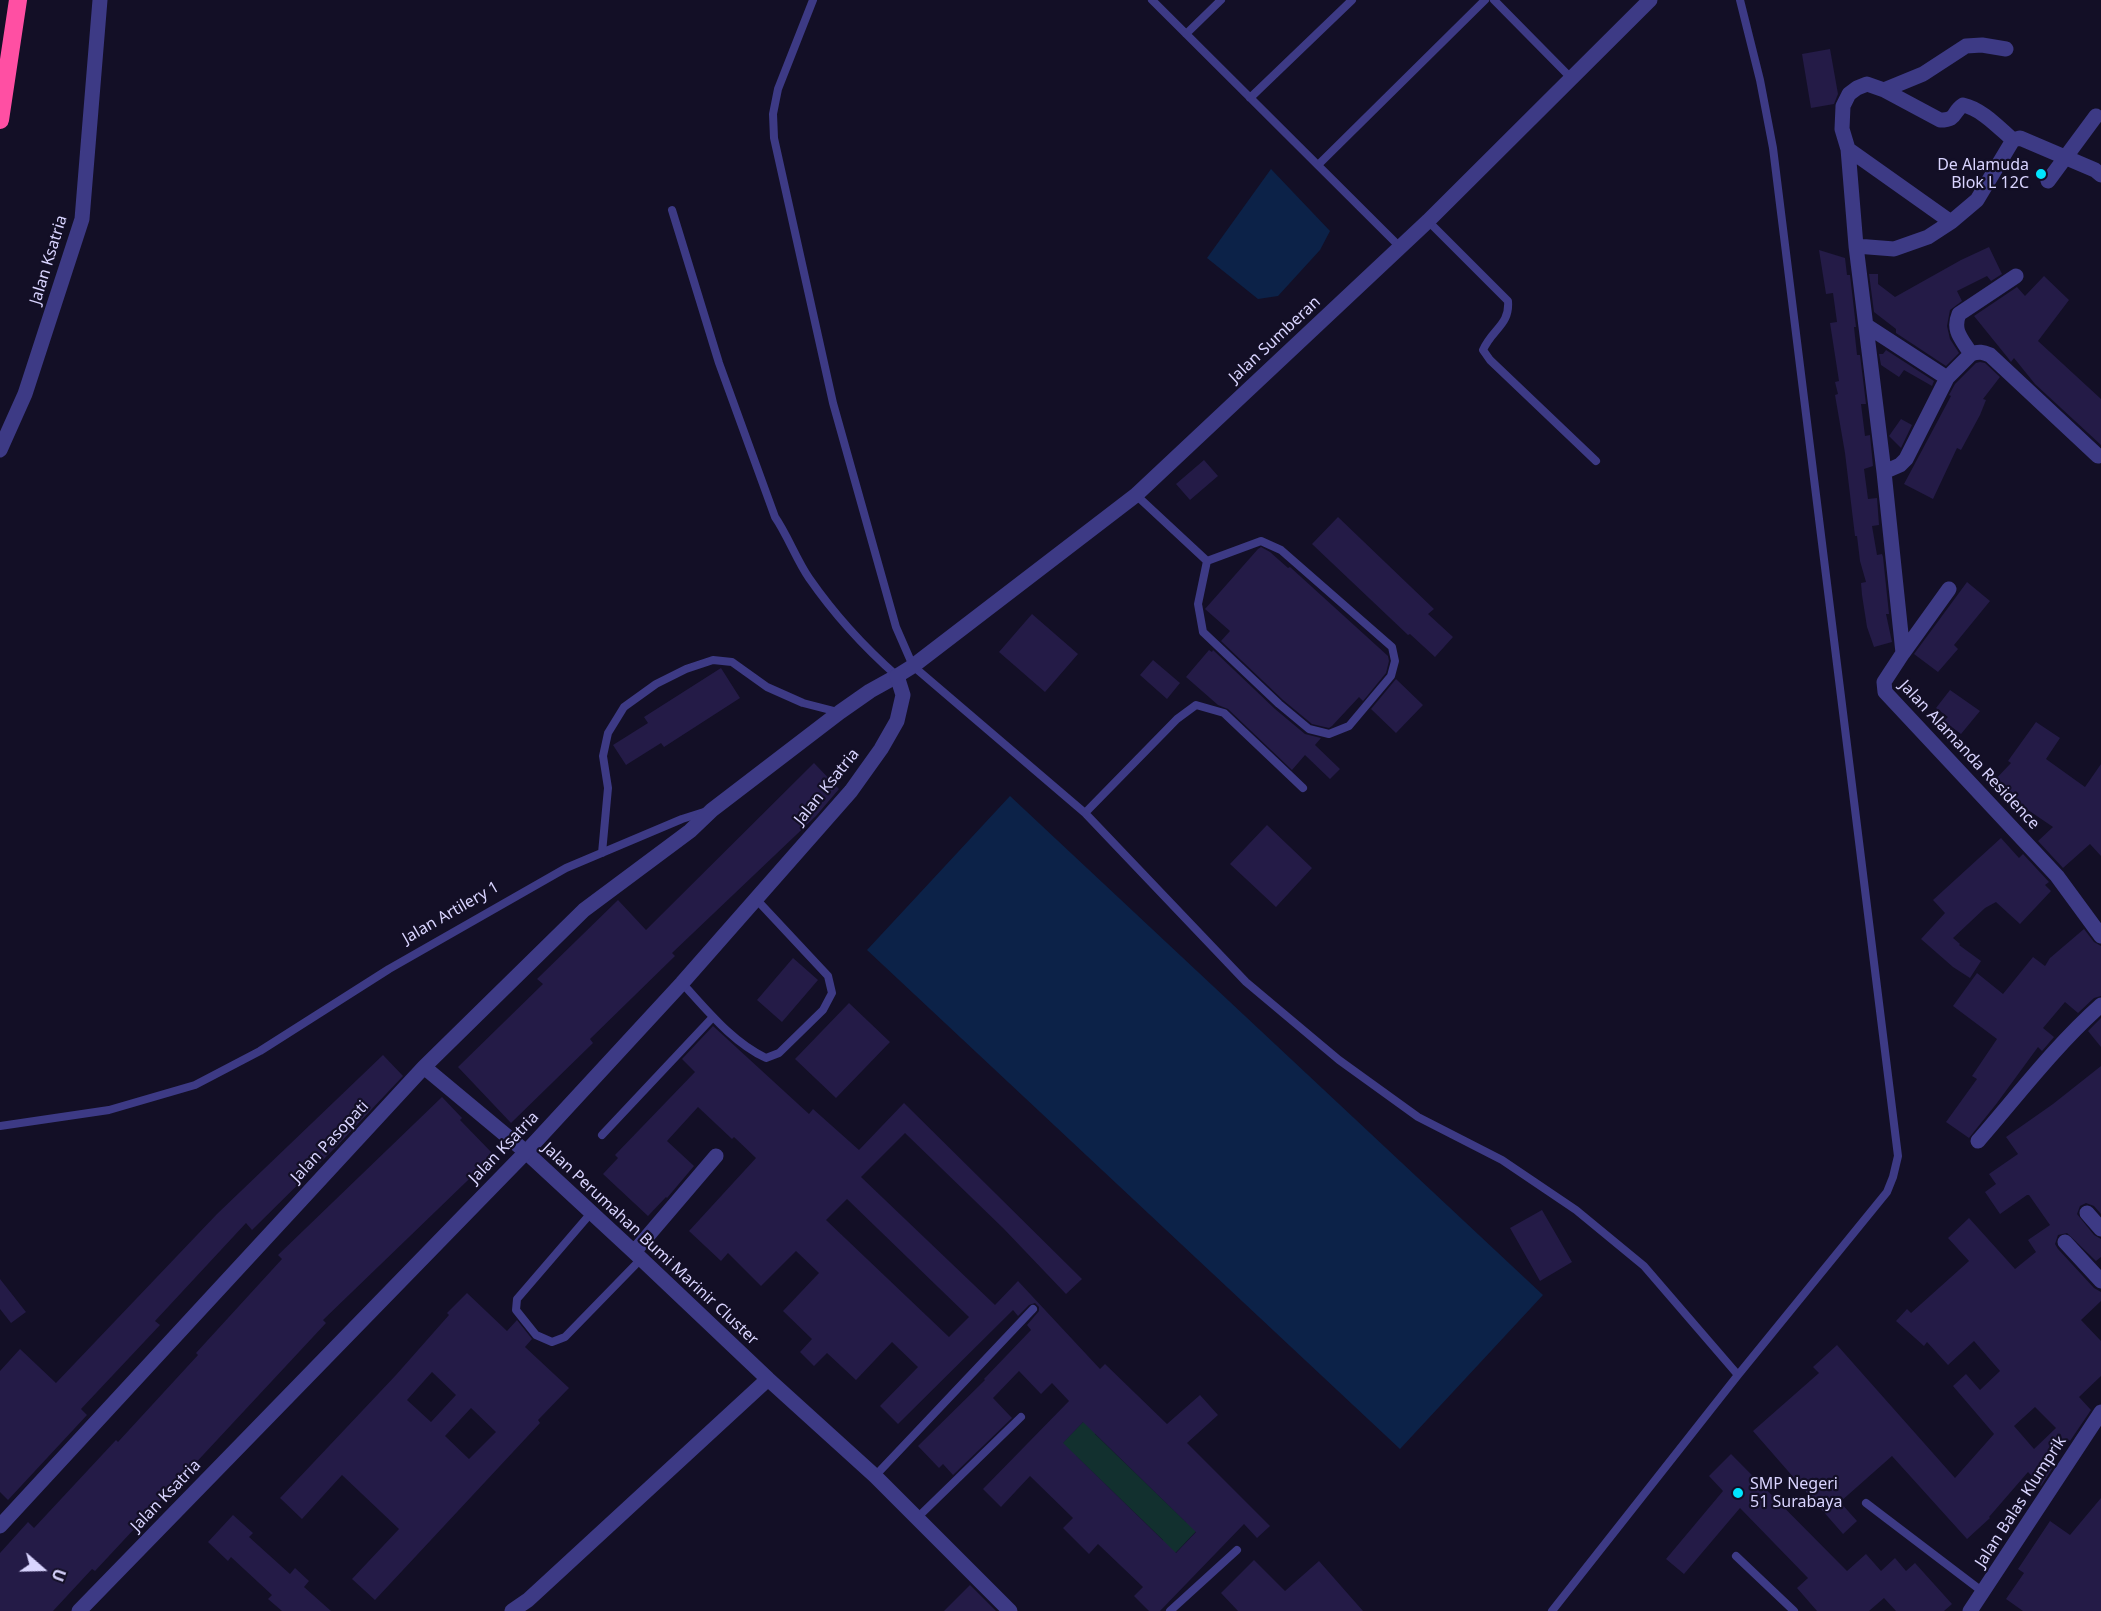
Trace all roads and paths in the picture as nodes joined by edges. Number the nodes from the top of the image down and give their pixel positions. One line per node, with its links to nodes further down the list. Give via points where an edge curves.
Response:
1 (18, 0): 16 (highway)
2 (100, 0): 33 (street, Jalan Ksatria, via 81,219 25,394)
3 (813, 0): 41 (lane, via 778,89 774,138 833,403 896,627)
4 (1152, 0): 11 (lane)
5 (1221, 0): 11 (lane)
6 (1352, 0): 15 (lane)
7 (1485, 0): 21 (lane)
8 (1494, 0): 13 (lane)
9 (1650, 0): 13 (street, Jalan Sumberan)
10 (1740, 0): 66 (lane, via 1773,148 1898,1156 1887,1192)
11 (1186, 34): 15 (lane)
12 (2006, 49): 14 (street, via 1966,46 1923,74)
13 (1572, 79): 25 (street, Jalan Sumberan)
14 (1884, 90): 18 (street, via 1940,120 1949,120 1963,105 1969,106); 19 (street, Jalan Alamanda Residence, via 1867,84 1849,94 1843,106 1842,129)
15 (1250, 98): 21 (lane)
16 (1, 116)
17 (2096, 116): 20 (street)
18 (2013, 140): 20 (street, via 2020,138); 26 (street, via 1977,200)
19 (1848, 150): 26 (street); 27 (street, Jalan Alamanda Residence)
20 (2066, 158): 22 (street); 23 (street)
21 (1318, 165): 28 (lane)
22 (2101, 175)
23 (2048, 182)
24 (672, 210): 42 (lane, via 719,363 775,516 808,577 851,631)
25 (1428, 221): 28 (street, Jalan Sumberan); 35 (lane, via 1508,301 1509,313 1483,350)
26 (1951, 222): 27 (street, via 1928,237 1894,249)
27 (1856, 246): 30 (street, Jalan Alamanda Residence)
28 (1400, 248): 37 (street, Jalan Sumberan)
29 (2016, 276): 31 (street, via 1959,314 1957,331)
30 (1867, 326): 32 (street); 36 (street, Jalan Alamanda Residence)
31 (1971, 354): 32 (street); 34 (street, via 1982,351 1990,355)
32 (1947, 378): 36 (street, via 1906,459)
33 (0, 450)
34 (2098, 456)
35 (1596, 461)
36 (1884, 472): 40 (street, Jalan Alamanda Residence)
37 (1136, 495): 38 (lane); 41 (street, Jalan Sumberan)
38 (1207, 561): 38 (lane, via 1261,541 1281,550 1392,647 1395,661 1391,676 1349,726 1329,734 1309,729 1203,632 1198,604)
39 (1949, 589): 40 (street)
40 (1903, 653): 49 (street, Jalan Alamanda Residence, via 1884,682 1885,692 2057,876)
41 (913, 666): 42 (street, Jalan Sumberan); 46 (lane)
42 (897, 676): 43 (street, Jalan Artilery 1); 48 (street, Jalan Ksatria, via 903,695 897,721 880,749 851,791)
43 (840, 712): 45 (street, Jalan Artilery 1); 47 (lane, via 803,703 768,687 732,662 713,660 656,684 624,707 608,733 603,756 608,788)
44 (1303, 788): 46 (lane, via 1224,713 1196,705 1177,719)
45 (712, 810): 47 (lane, Jalan Artilery 1); 53 (street, Jalan Pasopati, via 690,831 584,910)
46 (1085, 813): 66 (lane, via 1246,982 1339,1060 1418,1117 1502,1160 1576,1210 1644,1266)
47 (602, 853): 54 (lane, Jalan Artilery 1, via 566,868 389,969 260,1051 195,1084 109,1110)
48 (756, 899): 50 (street, Jalan Ksatria); 52 (lane, via 828,976 832,993 823,1010 779,1053 766,1058 752,1051)
49 (2101, 936)
50 (682, 982): 52 (lane); 57 (street, Jalan Ksatria)
51 (2101, 1005): 56 (street, via 2080,1023)
52 (713, 1017): 55 (lane)
53 (424, 1067): 57 (street, Jalan Perumahan Bumi Marinir Cluster); 73 (street, Jalan Pasopati)
54 (0, 1126)
55 (602, 1135)
56 (1978, 1140)
57 (526, 1152): 59 (street, Jalan Perumahan Bumi Marinir Cluster); 77 (street, Jalan Ksatria)
58 (716, 1156): 63 (street)
59 (591, 1213): 63 (street, Jalan Perumahan Bumi Marinir Cluster); 63 (lane, via 517,1299 516,1310 536,1335 552,1342 566,1337)
60 (2087, 1213): 61 (street)
61 (2101, 1229)
62 (2065, 1242): 64 (street)
63 (638, 1255): 67 (street, Jalan Perumahan Bumi Marinir Cluster)
64 (2101, 1281)
65 (1033, 1309): 70 (lane)
66 (1738, 1375): 81 (lane)
67 (768, 1379): 70 (street, Jalan Perumahan Bumi Marinir Cluster); 78 (street)
68 (2101, 1412): 76 (street, Jalan Balas Klumprik)
69 (1021, 1417): 72 (lane)
70 (875, 1476): 72 (street, Jalan Perumahan Bumi Marinir Cluster)
71 (1866, 1503): 76 (lane)
72 (917, 1518): 79 (street, Jalan Perumahan Bumi Marinir Cluster)
73 (0, 1526)
74 (1237, 1550): 80 (lane)
75 (1736, 1556): 82 (lane)
76 (1983, 1592): 83 (street, Jalan Balas Klumprik)
77 (79, 1611)
78 (512, 1611)
79 (1010, 1611)
80 (1170, 1611)
81 (1552, 1611)
82 (1794, 1611)
83 (1970, 1611)

